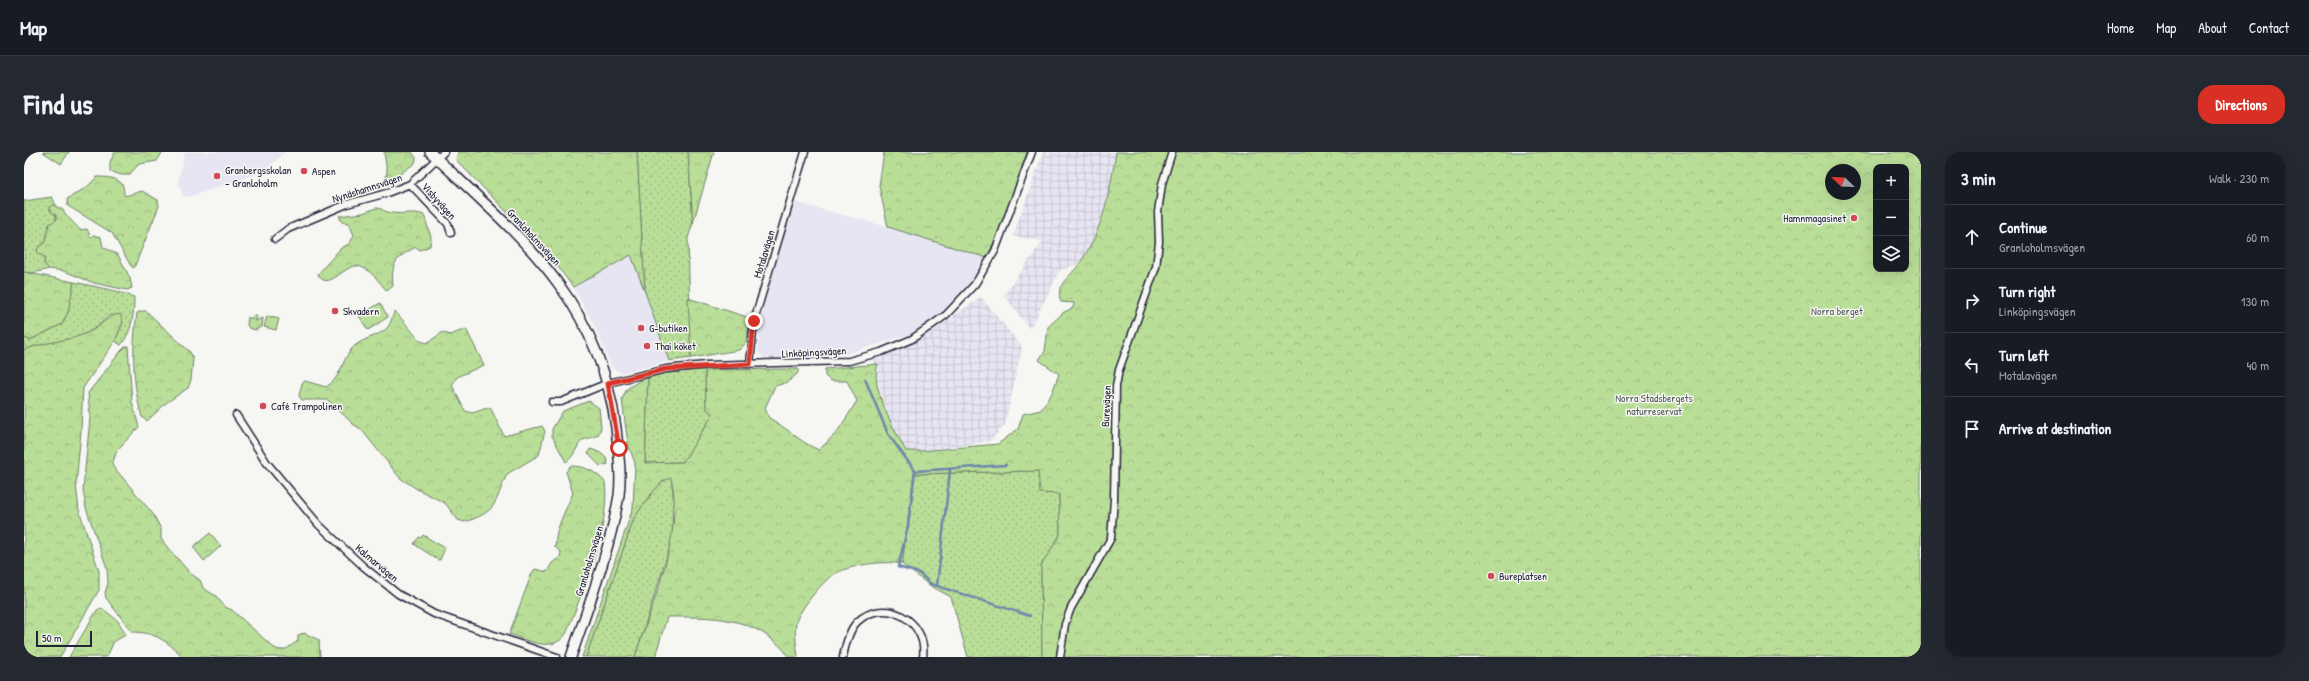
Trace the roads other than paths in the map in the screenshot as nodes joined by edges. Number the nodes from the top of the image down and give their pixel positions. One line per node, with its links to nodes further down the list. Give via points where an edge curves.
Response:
1 (430, 152): 6 (street, Granloholmsvägen)
2 (444, 152): 6 (street, Nynäshamnsvägen)
3 (805, 152): 10 (street, Motalavägen, via 754,321)
4 (1032, 152): 10 (street, Linköpingsvägen, via 995,251 975,284 946,315 912,339 849,361)
5 (1172, 152): 18 (street, Burevägen, via 1162,184 1158,212 1159,242 1156,267 1116,386 1111,538 1071,608 1063,632)
6 (437, 159): 7 (street, Nynäshamnsvägen); 11 (street, Granloholmsvägen, via 509,226 546,265 573,302)
7 (410, 184): 8 (street, Visbyvägen, via 448,224); 9 (street, Nynäshamnsvägen, via 346,204 288,229)
8 (451, 233)
9 (275, 239)
10 (750, 364): 11 (street, Linköpingsvägen, via 666,369)
11 (608, 383): 12 (street, Linköpingsvägen, via 561,402); 15 (street, Granloholmsvägen, via 619,448 619,494 611,535)
12 (552, 402)
13 (236, 415): 14 (street, Kalmarvägen, via 267,463 319,525 364,567 398,594 434,614)
14 (557, 657)
15 (571, 657)
16 (844, 657): 17 (street, via 855,624 869,613 881,610 893,611 912,622 921,639)
17 (923, 657)
18 (1060, 657)

